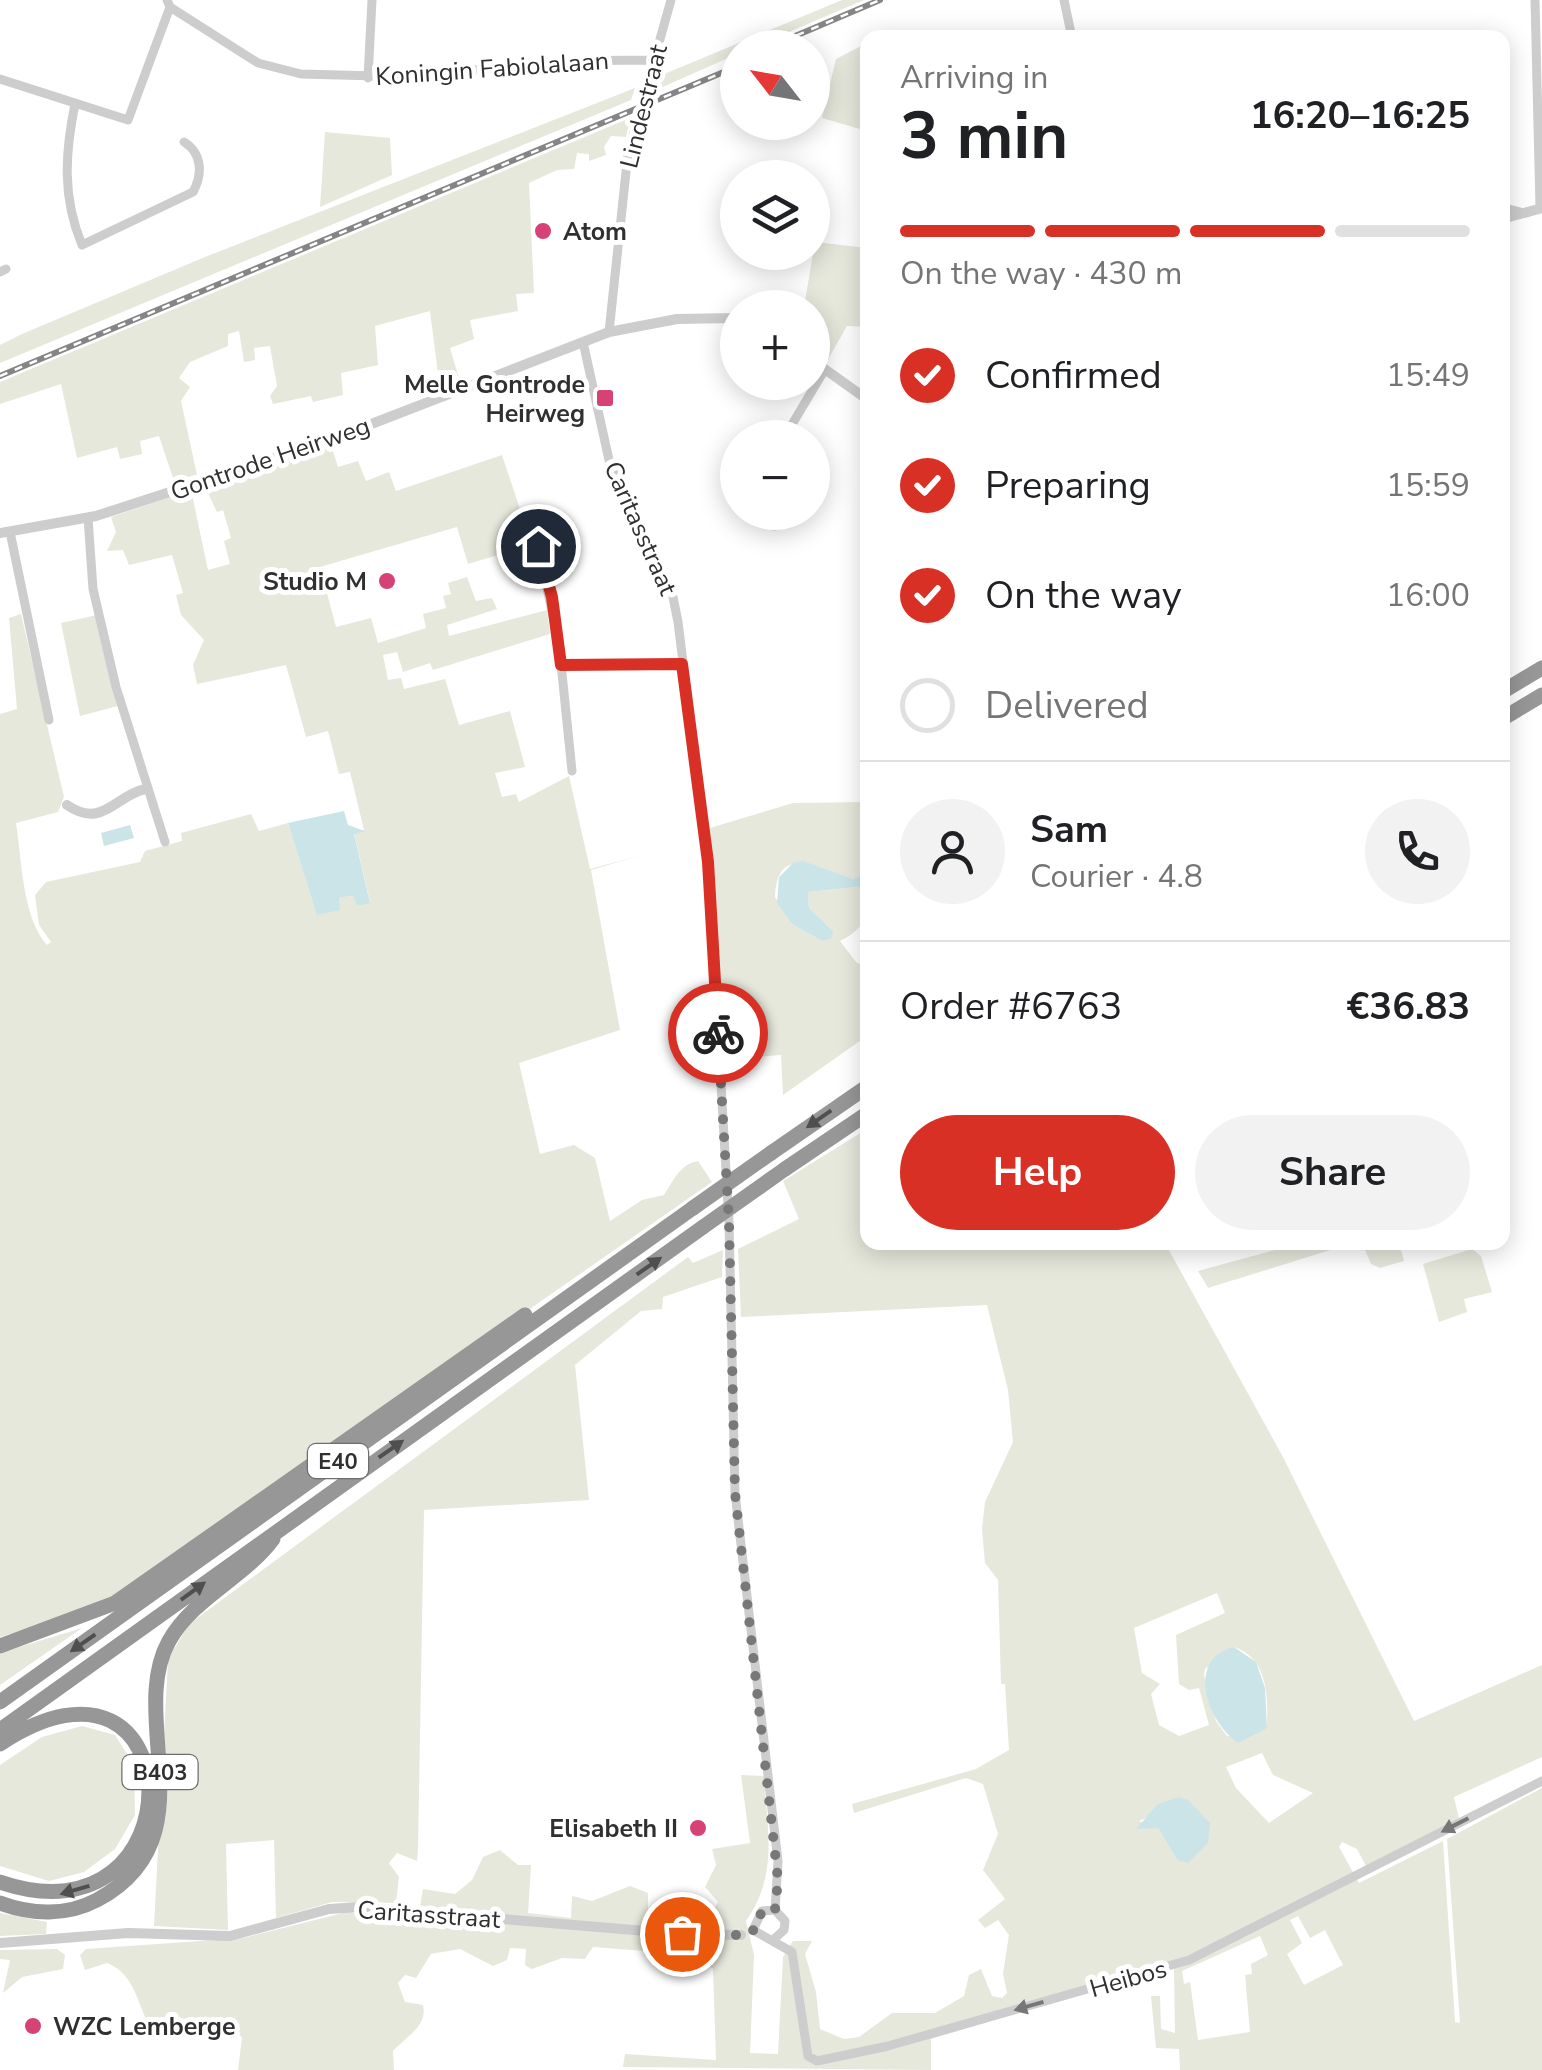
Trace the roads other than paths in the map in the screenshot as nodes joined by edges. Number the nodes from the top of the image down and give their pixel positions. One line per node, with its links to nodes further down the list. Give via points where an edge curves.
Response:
1 (372, 0): 8 (street)
2 (671, 0): 7 (street, Lindestraat)
3 (1064, 0): 6 (street)
4 (1535, 0): 10 (street)
5 (168, 4): 8 (street, Koningin Fabiolalaan, via 268,68); 11 (street, via 128,120)
6 (1070, 30)
7 (652, 60): 8 (street, Koningin Fabiolalaan, via 564,60); 18 (street, Lindestraat, via 628,153)
8 (368, 78)
9 (0, 79): 11 (street)
10 (1540, 103): 13 (street)
11 (75, 104): 12 (street, via 66,180 82,244 193,192 198,159)
12 (184, 142)
13 (1541, 208): 15 (street)
14 (1510, 209): 15 (street)
15 (1520, 212): 16 (street)
16 (1510, 216)
17 (720, 318): 18 (street, Gontrode Heirweg)
18 (608, 332): 19 (street, Gontrode Heirweg)
19 (583, 342): 22 (street, Gontrode Heirweg, via 330,440); 25 (street, Caritasstraat, via 609,460 674,597)
20 (830, 373): 21 (street)
21 (860, 394)
22 (88, 518): 23 (street, Gontrode Heirweg); 33 (street, via 93,588)
23 (5, 532): 31 (street, Gontrode Heirweg)
24 (538, 546): 26 (street)
25 (682, 664): 26 (street); 47 (street, Caritasstraat, via 708,862 729,1222 735,1493 778,1861)
26 (561, 665): 32 (street)
27 (1542, 668): 28 (highway)
28 (1510, 687)
29 (1542, 695): 30 (highway)
30 (1510, 713)
31 (49, 720)
32 (572, 771)
33 (146, 788): 34 (street, via 116,807 88,814); 35 (street)
34 (67, 805)
35 (165, 842)
36 (860, 1092): 38 (highway, E40, one-way to 38, bridge)
37 (860, 1118): 39 (highway, E40, one-way to 37, bridge)
38 (676, 1220): 40 (highway, via 624,1246 115,1603); 41 (highway, E40, one-way to 41)
39 (283, 1526): 42 (highway, E40, one-way to 39); 46 (highway, B403, via 257,1562 199,1607 169,1641 158,1686 156,1824 136,1867 106,1895 75,1909 41,1912)
40 (0, 1646)
41 (0, 1702)
42 (0, 1730)
43 (0, 1744): 45 (highway, B403, one-way to 45, via 58,1714 96,1714 132,1736 145,1762 148,1798 139,1838 126,1859 94,1884 60,1894)
44 (1542, 1781): 50 (street, Heibos, one-way to 50, via 1189,1960 818,2061 808,2056 792,1952)
45 (0, 1882)
46 (0, 1903)
47 (775, 1910): 48 (street, via 762,1911); 50 (street, via 785,1922)
48 (754, 1930): 49 (street); 50 (street)
49 (741, 1935): 51 (street, Caritasstraat, via 359,1906 230,1936 128,1933)
50 (773, 1940)
51 (0, 1943)

